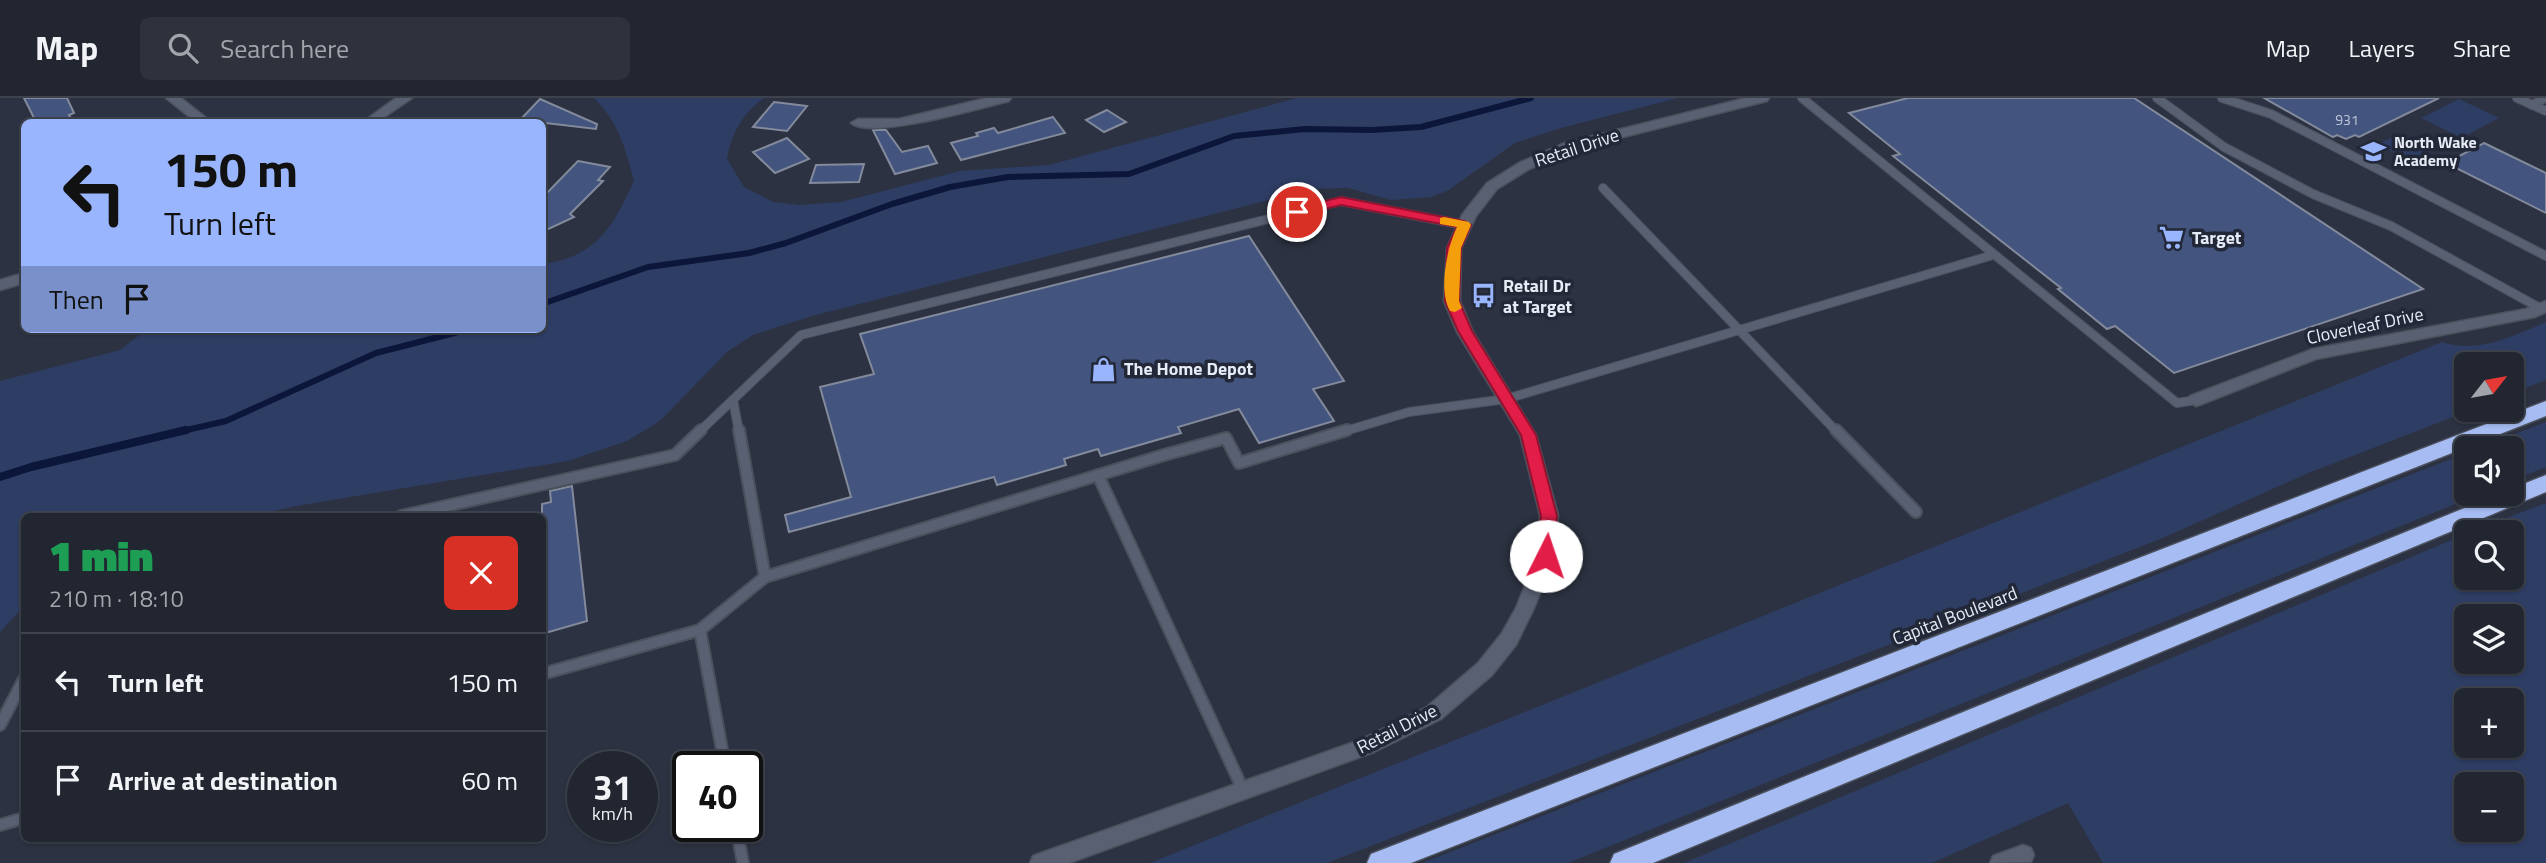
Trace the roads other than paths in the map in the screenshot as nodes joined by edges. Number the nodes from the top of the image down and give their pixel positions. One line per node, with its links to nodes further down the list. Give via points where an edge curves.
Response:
1 (173, 98): 12 (street)
2 (405, 98): 13 (street)
3 (1004, 98): 14 (street, via 900,123)
4 (1762, 98): 16 (street, Retail Drive, via 1570,146 1492,186)
5 (1802, 98): 17 (lane)
6 (2157, 98): 21 (lane, via 2224,147 2313,194 2391,226)
7 (2222, 98): 18 (lane, via 2271,114)
8 (2517, 98): 10 (lane)
9 (2545, 98): 10 (lane)
10 (2532, 105): 11 (lane)
11 (2546, 111)
12 (200, 119)
13 (374, 119)
14 (858, 123)
15 (1603, 188): 22 (lane)
16 (1464, 225): 23 (street, Retail Drive, via 1454,248 1452,301); 24 (lane, via 1341,201 801,335)
17 (1993, 255): 22 (lane); 25 (lane, via 2177,403)
18 (2546, 256)
19 (21, 279): 20 (street)
20 (0, 285)
21 (2543, 307): 25 (street, Cloverleaf Drive, via 2313,354)
22 (1738, 331): 23 (lane); 29 (lane)
23 (1506, 399): 27 (lane, via 1409,412 1239,463 1226,438); 37 (street, Retail Drive, via 1528,435 1549,516 1546,556 1509,639 1485,669 1434,713 1367,746)
24 (733, 400): 30 (lane, via 675,455); 31 (lane)
25 (2196, 400)
26 (2546, 408): 44 (highway, Capital Boulevard)
27 (1098, 475): 31 (lane); 37 (lane)
28 (2546, 482): 45 (highway)
29 (1916, 512)
30 (414, 513)
31 (765, 577): 32 (lane)
32 (700, 630): 33 (lane); 36 (lane)
33 (546, 673)
34 (21, 685): 35 (lane)
35 (0, 725)
36 (722, 751)
37 (1244, 792): 43 (street, Retail Drive)
38 (21, 819): 39 (lane)
39 (0, 825)
40 (739, 842): 42 (lane)
41 (2023, 855): 46 (street)
42 (743, 863)
43 (1041, 863)
44 (1380, 863)
45 (1623, 863)
46 (2001, 863)

